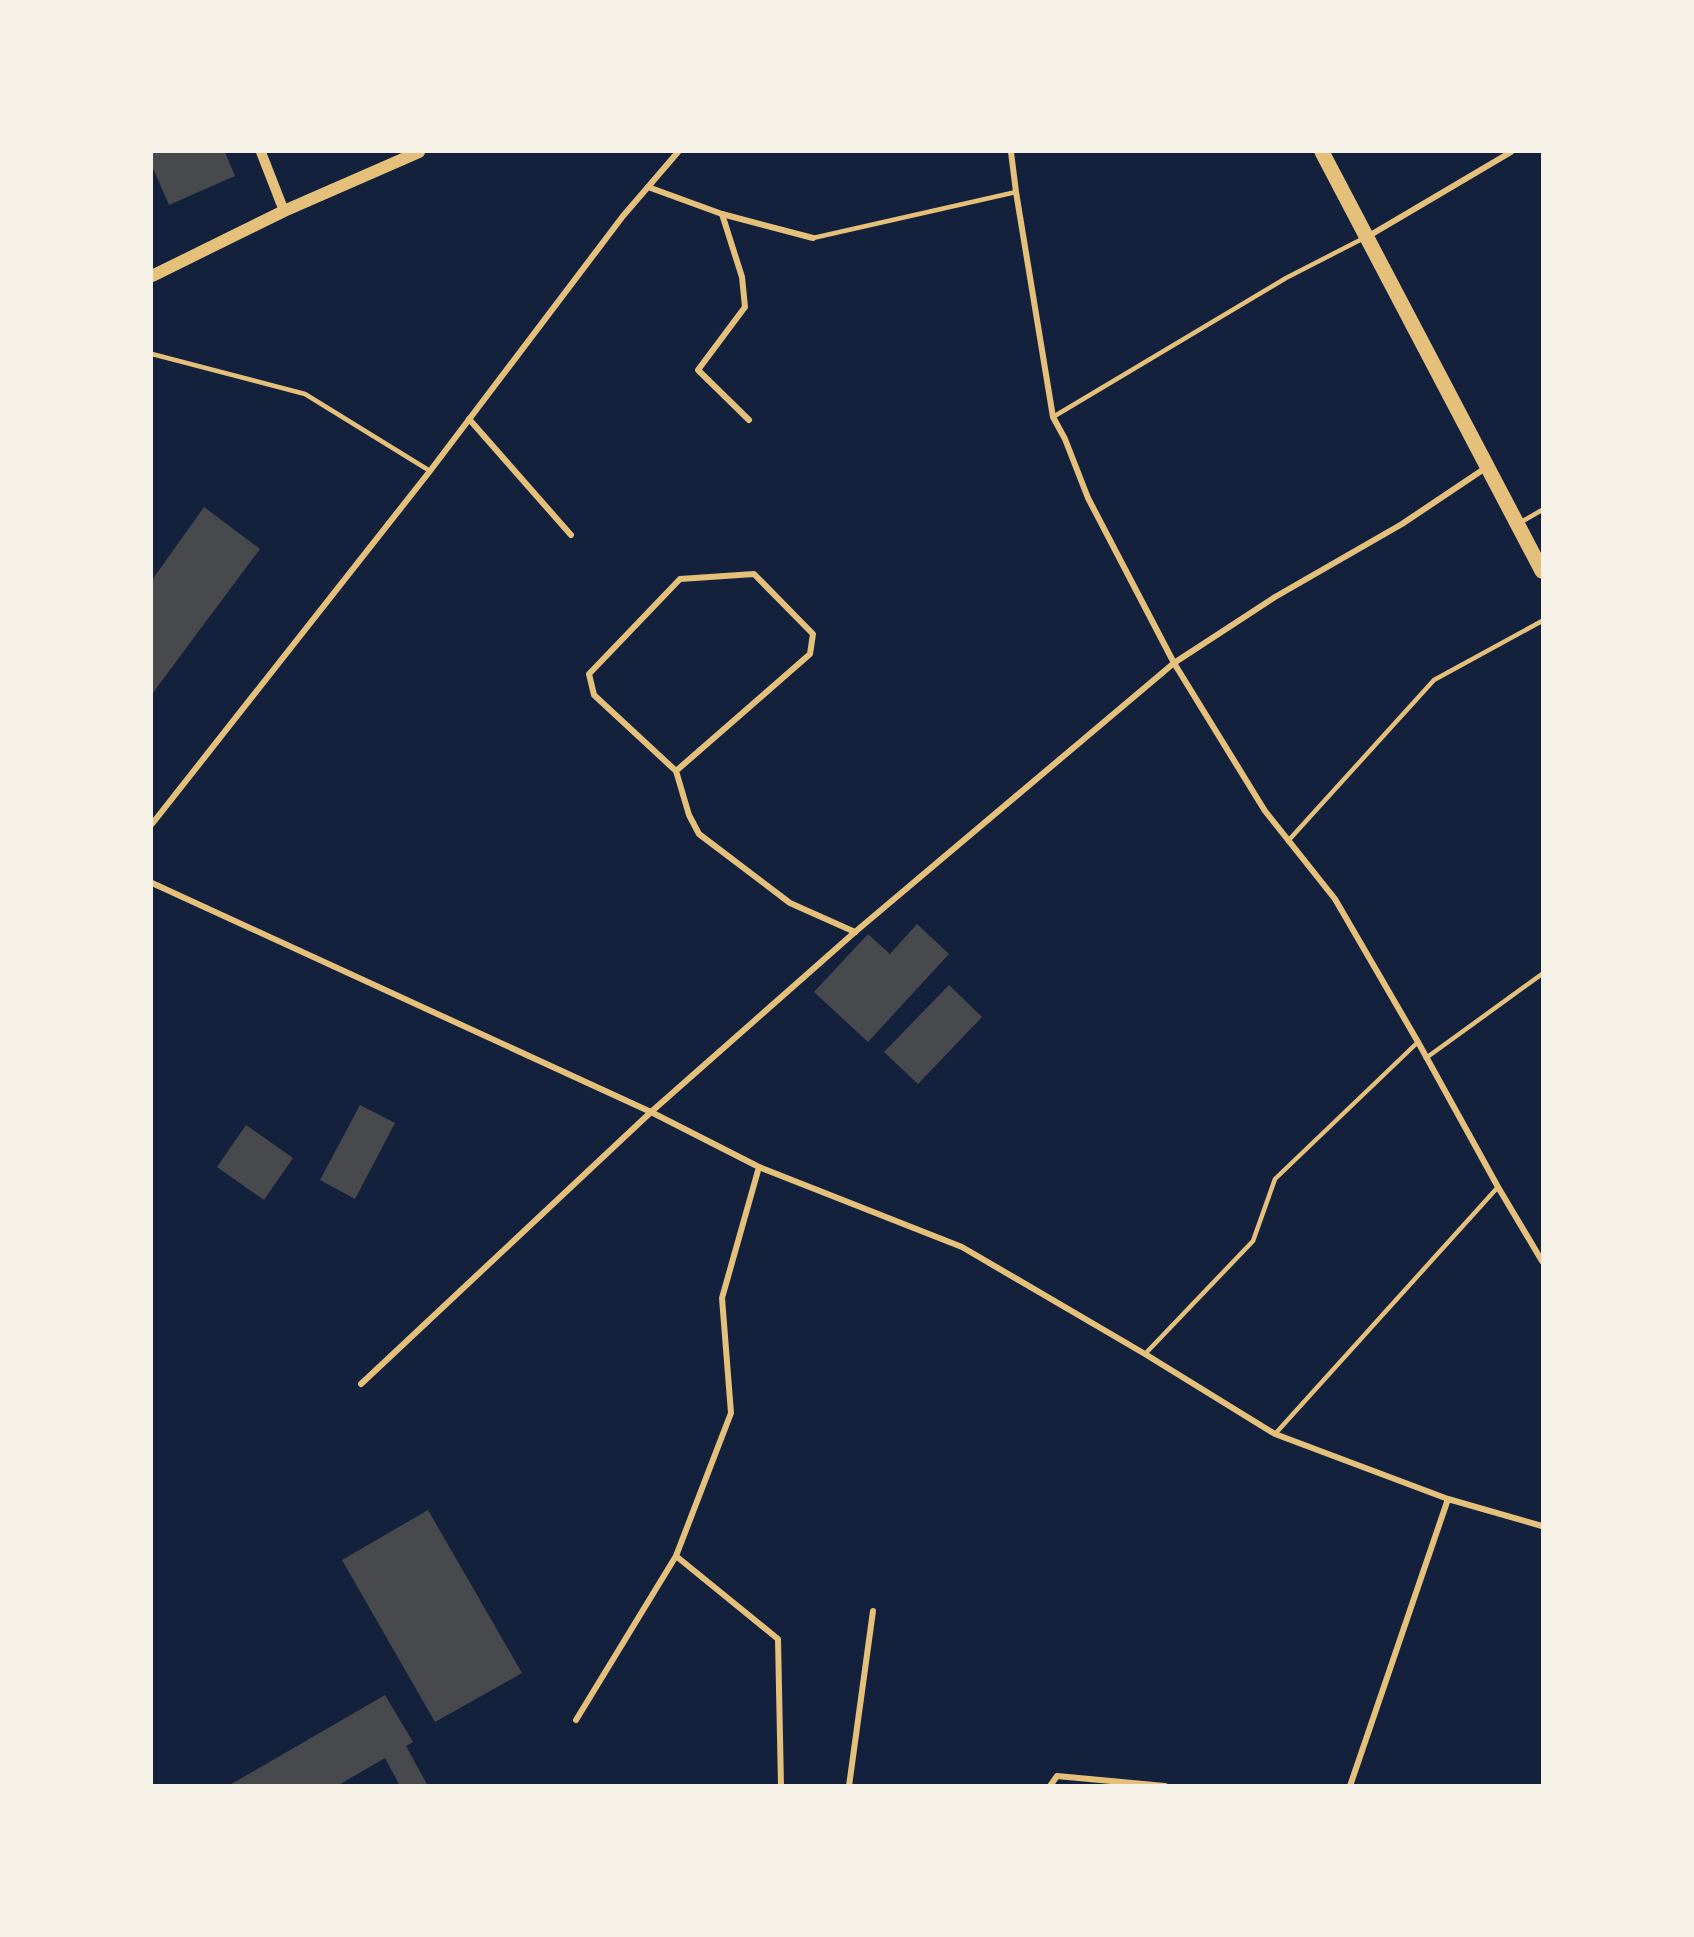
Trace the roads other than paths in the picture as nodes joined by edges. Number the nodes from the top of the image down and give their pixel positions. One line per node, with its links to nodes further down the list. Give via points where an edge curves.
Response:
1 (261, 152): 9 (street)
2 (419, 152): 9 (main road)
3 (678, 152): 7 (street)
4 (1011, 152): 8 (street)
5 (1322, 152): 11 (main road)
6 (1511, 152): 11 (street)
7 (648, 187): 10 (street); 16 (street)
8 (1016, 192): 12 (lane); 15 (street)
9 (284, 211): 13 (main road)
10 (722, 214): 12 (street); 17 (street, via 742,277 745,308 698,370)
11 (1366, 237): 15 (lane, via 1286,278); 18 (main road)
12 (813, 238)
13 (152, 276)
14 (152, 354): 19 (lane, via 305,394)
15 (1053, 417): 25 (street, via 1088,498)
16 (469, 419): 19 (street); 22 (street)
17 (749, 420)
18 (1487, 467): 21 (main road); 25 (street, via 1402,524 1275,597)
19 (430, 471): 27 (street)
20 (1542, 510): 21 (lane)
21 (1519, 524): 23 (main road)
22 (571, 535)
23 (1542, 572)
24 (1542, 621): 28 (lane, via 1434,680)
25 (1174, 663): 28 (street, via 1265,811); 30 (street)
26 (676, 771): 26 (street, via 594,695 589,674 680,579 754,574 813,634 810,654); 30 (street, via 699,834 790,903)
27 (152, 824)
28 (1288, 841): 32 (street, via 1335,899)
29 (152, 883): 34 (street)
30 (855, 932): 34 (street)
31 (1542, 974): 33 (lane)
32 (1418, 1042): 33 (street); 38 (lane, via 1275,1179 1253,1242)
33 (1426, 1058): 36 (street)
34 (651, 1112): 35 (street); 39 (street)
35 (759, 1167): 38 (street, via 962,1247); 43 (street, via 722,1298 731,1413)
36 (1498, 1187): 37 (street); 40 (lane)
37 (1542, 1262)
38 (1145, 1354): 40 (street)
39 (361, 1384)
40 (1275, 1434): 41 (street)
41 (1448, 1498): 42 (street); 50 (street)
42 (1542, 1526)
43 (676, 1556): 45 (street); 46 (street, via 778,1639)
44 (873, 1611): 47 (street)
45 (576, 1720)
46 (781, 1785)
47 (849, 1785)
48 (1050, 1785): 49 (street, via 1057,1776)
49 (1165, 1785)
50 (1350, 1785)

